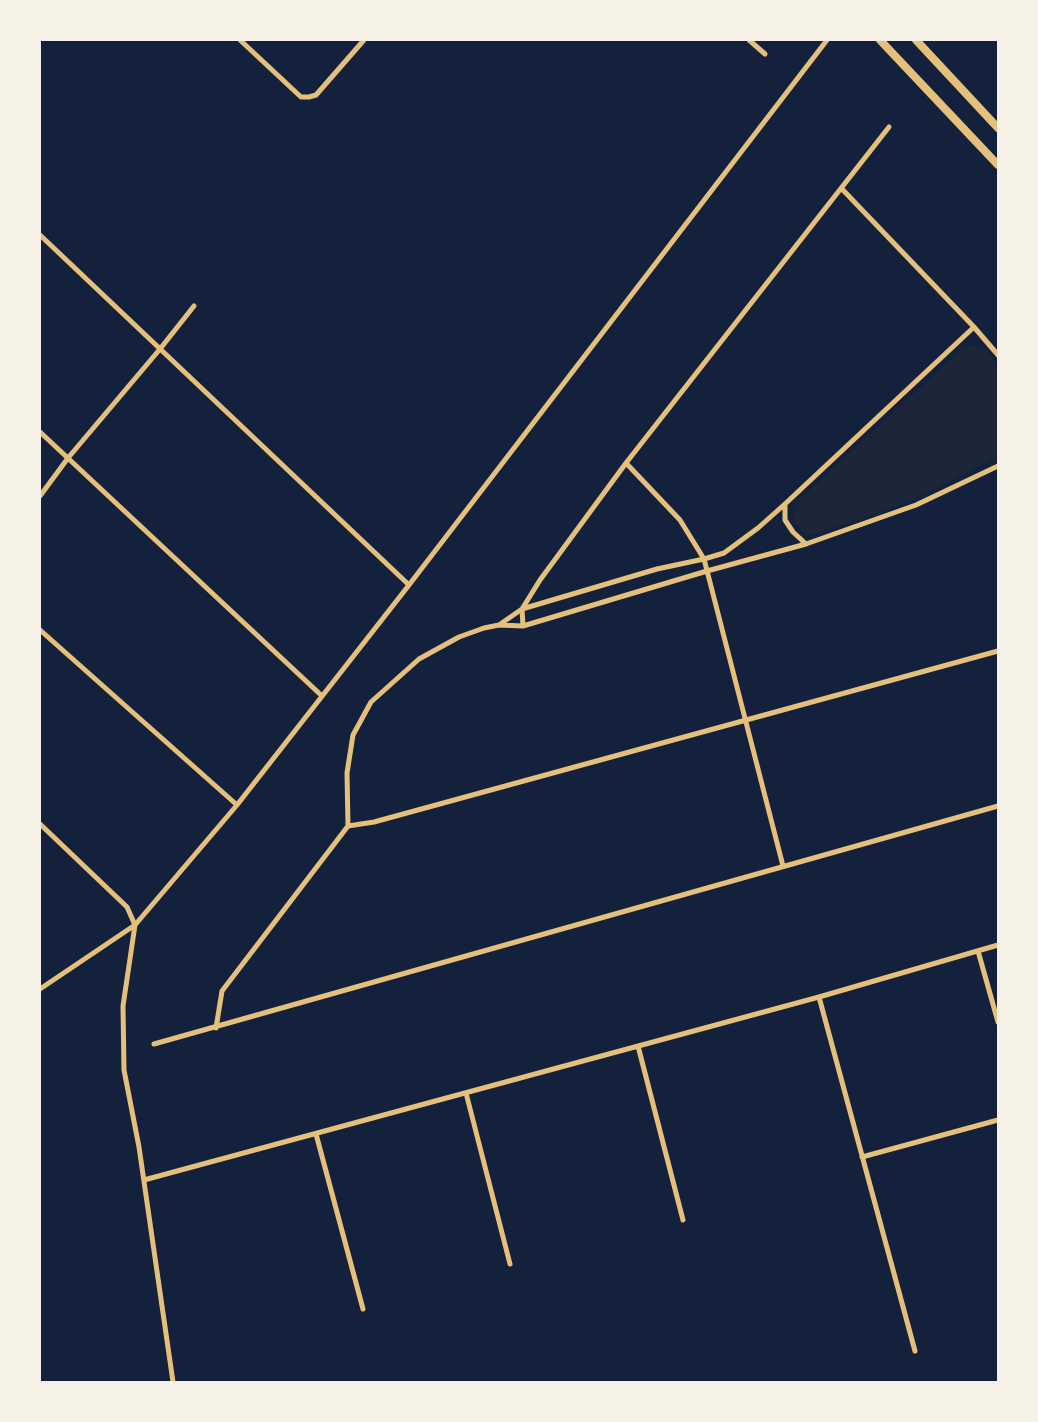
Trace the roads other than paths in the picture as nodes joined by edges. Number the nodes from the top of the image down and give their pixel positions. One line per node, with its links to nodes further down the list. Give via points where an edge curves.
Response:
1 (240, 40): 2 (street, via 301,97 309,98 316,95)
2 (364, 40)
3 (749, 40): 7 (street)
4 (827, 40): 26 (street)
5 (880, 40): 10 (street)
6 (916, 40): 9 (street)
7 (764, 54)
8 (889, 127): 11 (street)
9 (998, 128)
10 (998, 165)
11 (842, 189): 14 (street); 19 (street)
12 (40, 235): 15 (street)
13 (194, 306): 15 (street)
14 (974, 327): 16 (street); 22 (street)
15 (160, 349): 18 (street); 26 (street)
16 (998, 355)
17 (40, 432): 18 (street)
18 (68, 458): 21 (street); 32 (street)
19 (626, 463): 24 (street, via 680,520); 27 (street)
20 (998, 466): 23 (street, via 916,505)
21 (40, 496)
22 (784, 504): 23 (street, via 786,520); 24 (street, via 724,553)
23 (806, 544): 25 (street)
24 (704, 559): 25 (street); 27 (street, via 657,569)
25 (707, 571): 29 (street); 33 (street)
26 (409, 585): 32 (street)
27 (522, 609): 28 (street); 29 (street)
28 (499, 626): 29 (street); 37 (street, via 459,637 419,659 371,702 353,735 347,773)
29 (523, 626)
30 (40, 630): 34 (street)
31 (998, 651): 33 (street)
32 (322, 696): 34 (street)
33 (746, 721): 37 (street, via 374,822); 38 (street)
34 (237, 805): 39 (street)
35 (998, 806): 38 (street)
36 (40, 824): 39 (street, via 127,907)
37 (348, 826): 45 (street, via 222,991)
38 (783, 866): 45 (street)
39 (135, 925): 42 (street); 52 (street, via 123,1006 124,1070)
40 (998, 945): 41 (street)
41 (978, 951): 43 (street); 44 (street)
42 (40, 989)
43 (819, 997): 47 (street); 51 (street)
44 (998, 1022)
45 (216, 1028): 46 (street)
46 (154, 1044)
47 (638, 1046): 48 (street); 53 (street)
48 (466, 1094): 50 (street); 54 (street)
49 (998, 1120): 51 (street)
50 (316, 1134): 52 (street); 55 (street)
51 (862, 1158): 56 (street)
52 (144, 1180): 57 (street)
53 (683, 1220)
54 (510, 1264)
55 (363, 1309)
56 (915, 1351)
57 (173, 1382)

